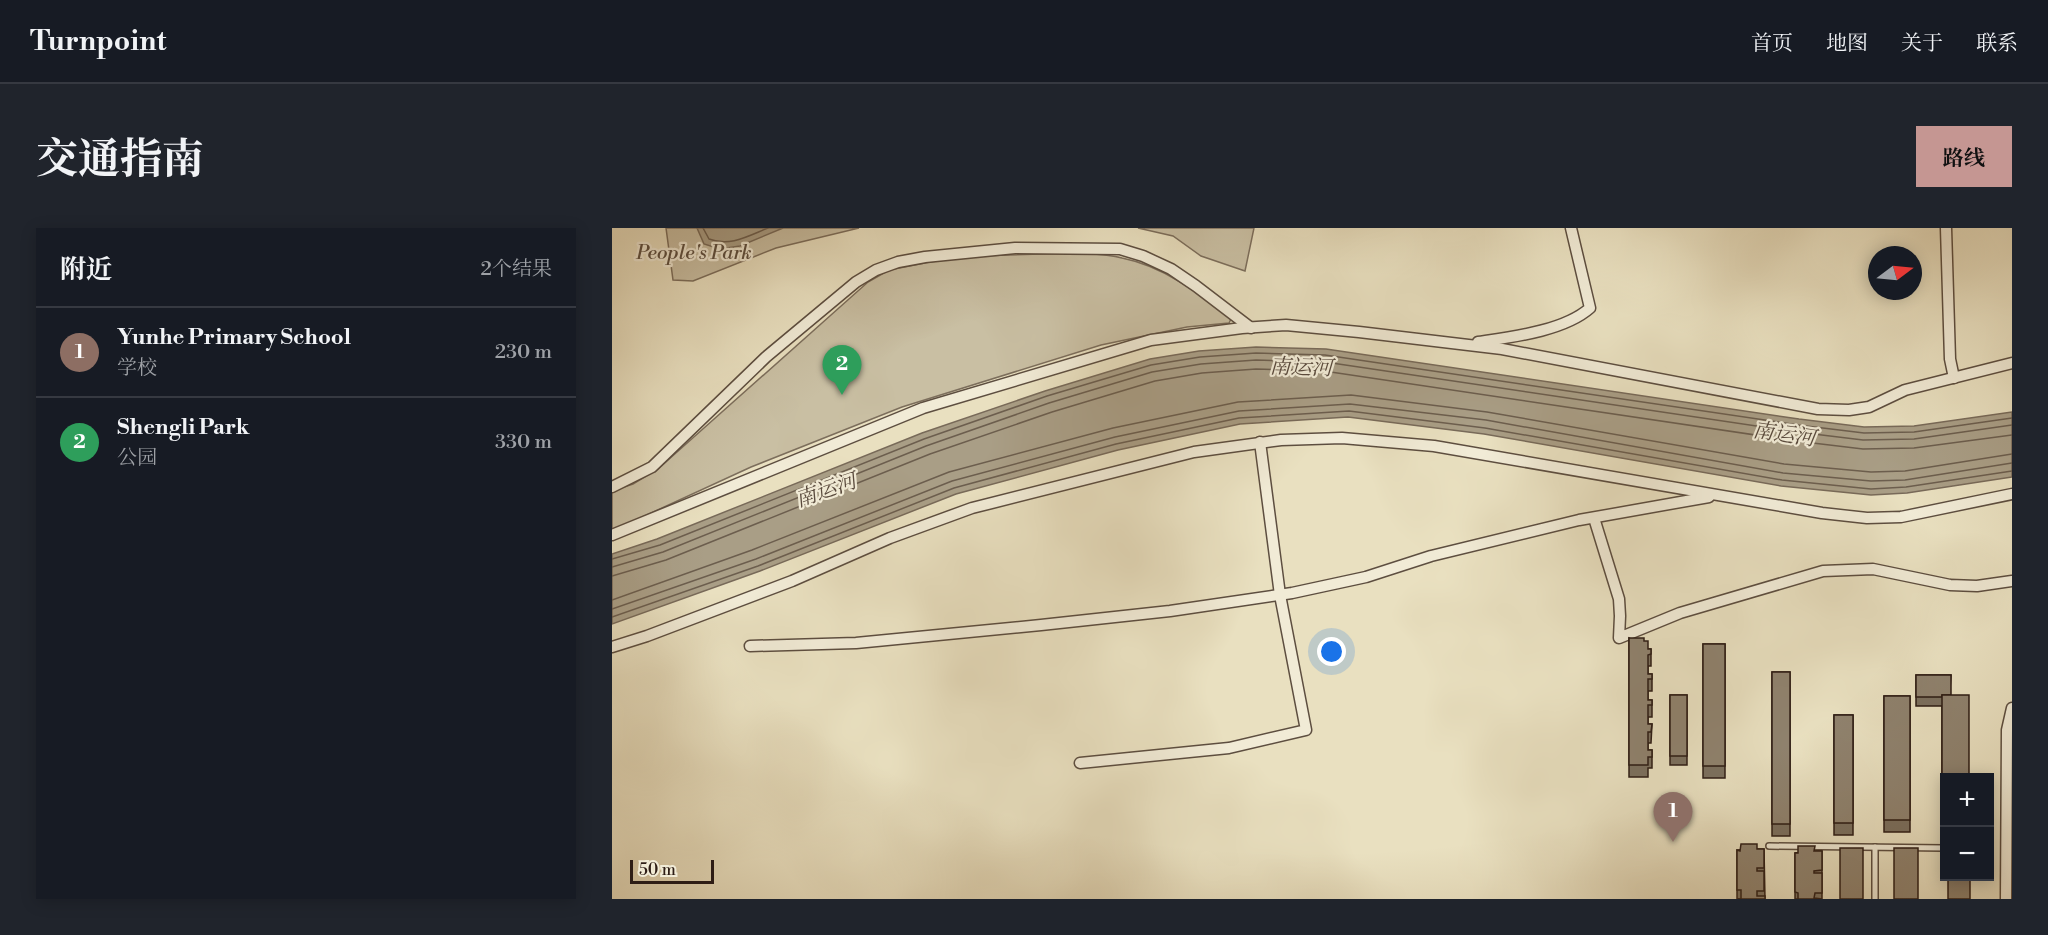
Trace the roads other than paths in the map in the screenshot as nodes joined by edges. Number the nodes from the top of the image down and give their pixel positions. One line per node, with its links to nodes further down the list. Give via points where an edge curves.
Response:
1 (1571, 228): 4 (street, via 1590,308 1576,318 1542,330)
2 (1946, 228): 6 (street)
3 (1251, 328): 4 (street, via 1286,325); 8 (street, via 1171,269 1120,249 1015,248 898,262 856,282 766,357 652,467); 12 (street, via 1151,340 923,408)
4 (1464, 344): 6 (street, via 1818,409 1869,407 1905,390)
5 (2012, 363): 6 (street)
6 (1954, 378)
7 (1260, 442): 10 (street, via 1342,438 1434,446); 14 (street); 16 (street, via 1194,452 972,508 890,538 792,581)
8 (612, 487)
9 (2012, 494): 10 (street, via 1901,517 1866,518)
10 (1718, 496): 11 (street)
11 (1594, 518): 13 (street, via 1619,599 1619,638 1680,614 1823,571 1873,569 1950,585); 14 (street, via 1431,556 1366,577)
12 (612, 535)
13 (2012, 581)
14 (1280, 595): 15 (street, via 1170,611 856,643); 18 (street, via 1306,730 1229,748)
15 (750, 646)
16 (612, 647)
17 (2012, 708): 23 (street, via 2007,730)
18 (1080, 762)
19 (1769, 846): 20 (lane)
20 (1875, 847): 21 (lane); 22 (lane)
21 (1940, 848)
22 (1875, 899)
23 (2006, 899)

